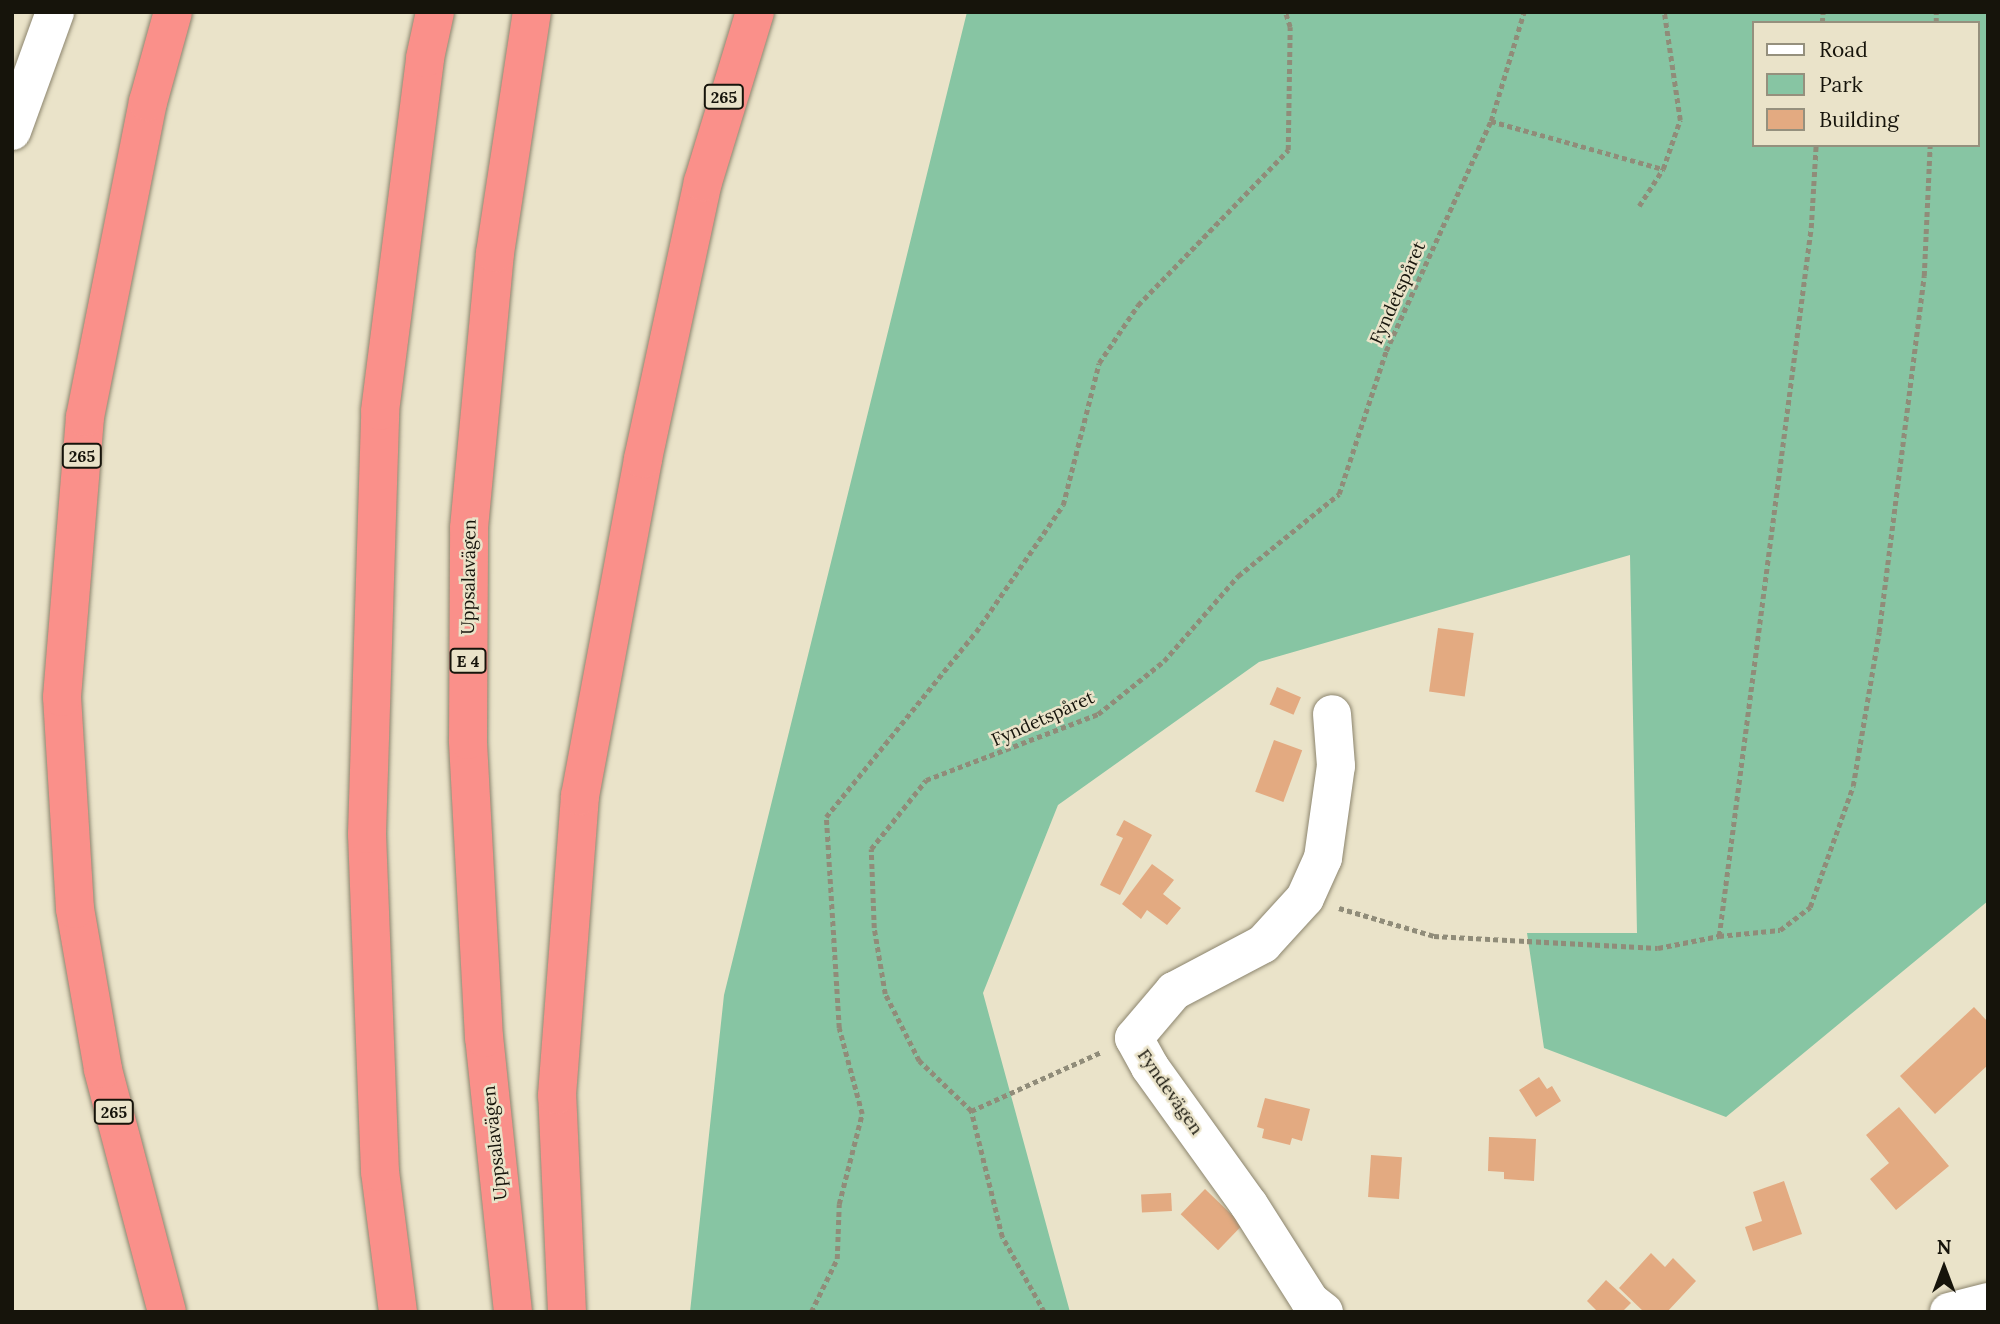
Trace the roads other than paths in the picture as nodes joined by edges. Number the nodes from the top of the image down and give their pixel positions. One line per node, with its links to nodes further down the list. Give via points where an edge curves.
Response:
1 (55, 12): 7 (street)
2 (173, 12): 11 (highway, 265, via 148,102 85,417 62,697 75,909 103,1069)
3 (435, 12): 12 (highway, via 425,58 380,411 366,834 380,1172)
4 (532, 12): 13 (highway, Uppsalavägen / E 4, via 495,253 469,528 468,740 484,1038)
5 (744, 12): 8 (highway, 265)
6 (755, 12): 8 (highway)
7 (12, 131)
8 (703, 182): 14 (highway, via 643,459 580,796 556,1095)
9 (1332, 714): 15 (street, Fyndevägen, via 1336,766 1327,832 1323,858 1305,898 1263,944 1174,990 1134,1038 1310,1301)
10 (1988, 1302): 16 (street)
11 (167, 1312)
12 (398, 1312)
13 (513, 1312)
14 (567, 1312)
15 (1324, 1312)
16 (1949, 1312)

